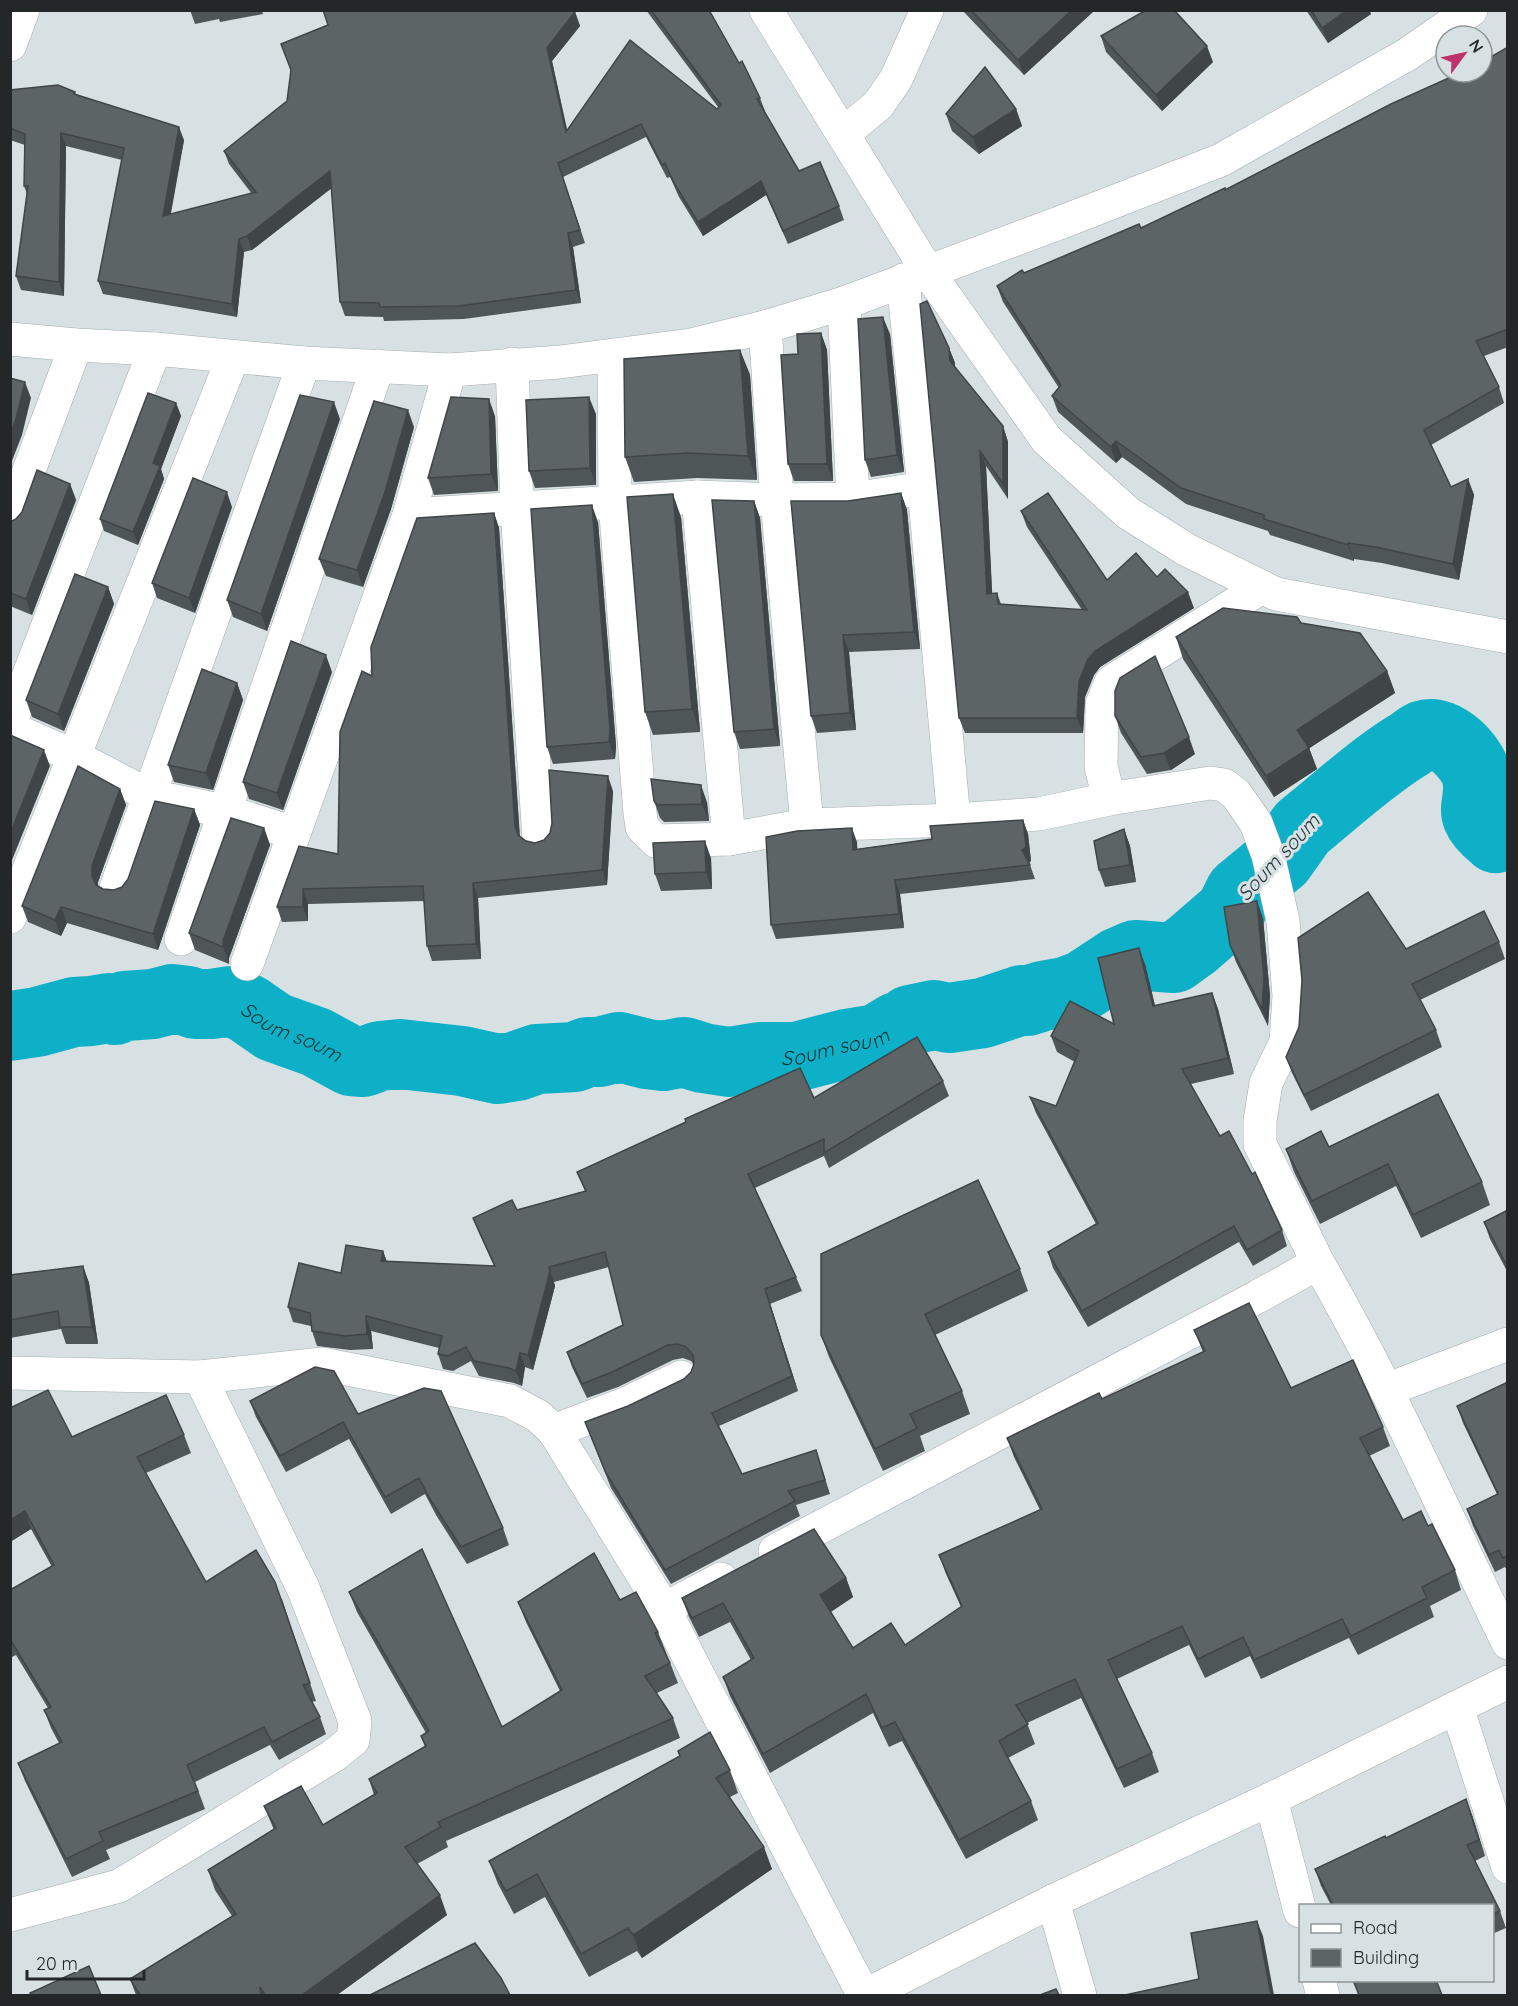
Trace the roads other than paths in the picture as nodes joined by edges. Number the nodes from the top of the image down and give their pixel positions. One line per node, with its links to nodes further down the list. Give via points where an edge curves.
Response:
1 (23, 10): 5 (street)
2 (766, 10): 6 (street)
3 (927, 10): 6 (street, via 896,79 878,105)
4 (1471, 10): 7 (street, via 1408,54 1221,160)
5 (10, 45)
6 (843, 134): 7 (street)
7 (916, 276): 8 (street); 19 (street); 27 (street, via 1047,440 1128,513 1187,550)
8 (844, 303): 9 (street); 21 (street)
9 (765, 327): 13 (street, via 691,345); 22 (street)
10 (10, 339): 11 (street)
11 (76, 345): 12 (street); 26 (street)
12 (155, 349): 14 (street); 29 (street)
13 (614, 355): 16 (street); 23 (street)
14 (233, 357): 15 (street); 31 (street)
15 (304, 363): 17 (street); 32 (street)
16 (512, 364): 18 (street); 24 (street)
17 (378, 366): 18 (street); 34 (street)
18 (450, 370): 25 (street)
19 (924, 488): 21 (street); 35 (street)
20 (698, 497): 22 (street); 23 (street); 39 (street)
21 (854, 499): 22 (street)
22 (777, 500): 36 (street)
23 (615, 503): 24 (street); 39 (street, via 642,828 656,841)
24 (517, 509): 25 (street); 38 (street)
25 (409, 515): 37 (street)
26 (10, 522)
27 (1262, 587): 28 (street, via 1276,594); 33 (street, via 1111,682 1102,705 1101,766)
28 (1507, 637)
29 (10, 723)
30 (10, 728): 31 (street)
31 (74, 756): 32 (street); 41 (street)
32 (150, 796): 34 (street); 40 (street)
33 (1109, 799): 35 (street, via 1039,814); 44 (street, via 1210,783 1224,785 1236,794 1256,823 1268,855 1283,921 1289,996 1286,1042 1266,1083 1260,1144)
34 (224, 811): 37 (street); 42 (street)
35 (954, 820): 36 (street)
36 (807, 825): 39 (street)
37 (294, 833): 43 (street)
38 (539, 838)
39 (729, 839)
40 (116, 888)
41 (10, 917)
42 (181, 939)
43 (247, 964)
44 (1318, 1263): 49 (street); 51 (street)
45 (1508, 1344): 49 (street)
46 (10, 1373): 47 (street)
47 (200, 1377): 50 (street, via 322,1364 510,1401 538,1416); 59 (street, via 303,1588 355,1721 353,1740 119,1886)
48 (681, 1377): 50 (street)
49 (1386, 1390): 52 (street)
50 (554, 1431): 51 (street)
51 (664, 1609): 60 (street)
52 (1508, 1643)
53 (1508, 1682): 54 (street)
54 (1458, 1707): 55 (street); 56 (street)
55 (1271, 1799): 57 (street); 58 (street)
56 (1508, 1867)
57 (1053, 1901): 60 (street); 61 (street)
58 (1299, 1907)
59 (10, 1915)
60 (864, 1995)
61 (1080, 1995)

